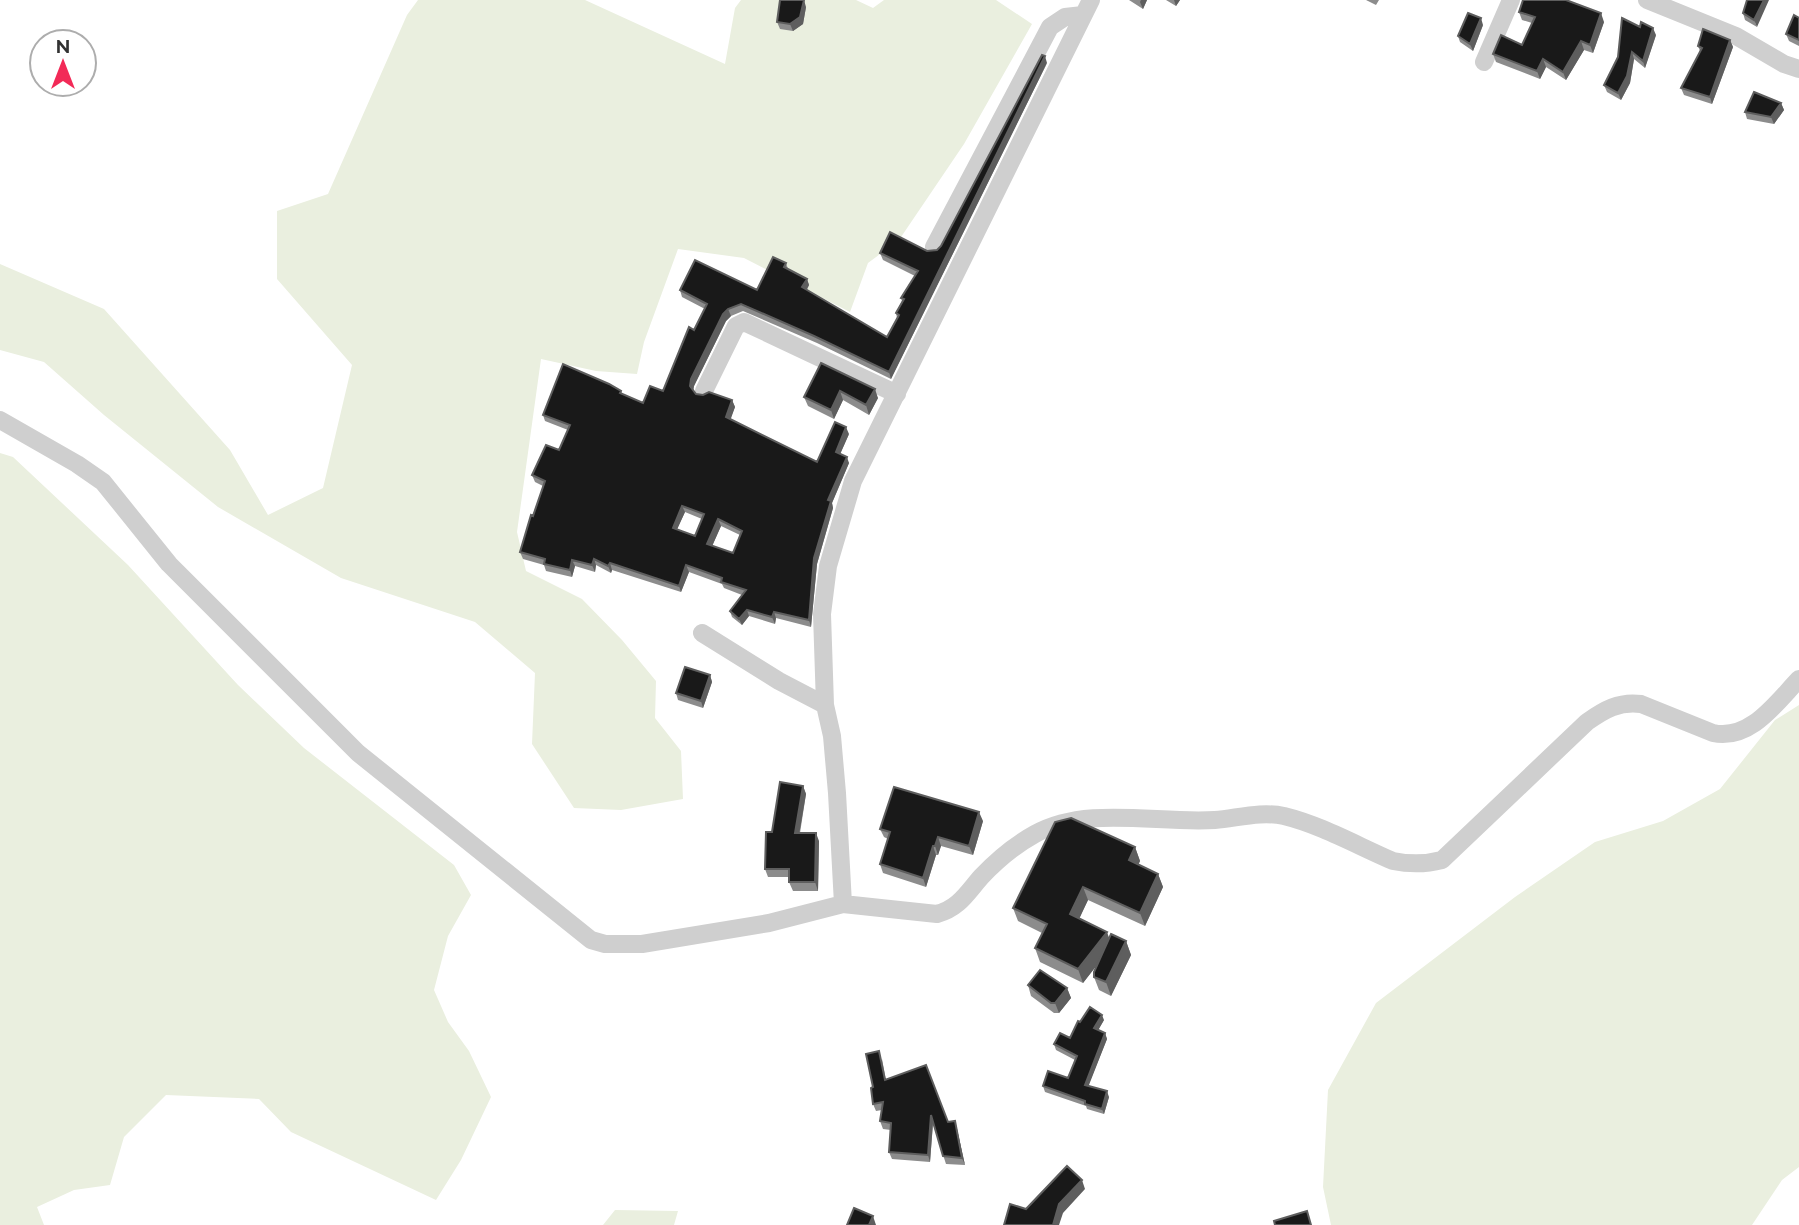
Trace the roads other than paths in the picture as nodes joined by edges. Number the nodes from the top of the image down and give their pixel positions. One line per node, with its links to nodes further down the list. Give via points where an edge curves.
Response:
1 (1511, 0): 4 (street)
2 (1647, 0): 5 (street, via 1736,36)
3 (1087, 7): 6 (street, via 1050,27); 8 (street)
4 (1484, 62)
5 (1799, 69)
6 (934, 247)
7 (704, 391): 8 (street, via 736,326 744,322)
8 (897, 394): 12 (street, via 853,481 828,566 822,614)
9 (0, 420): 13 (street, via 103,482 169,564 358,753 591,940 642,944 769,923)
10 (702, 634): 12 (street)
11 (1799, 679): 13 (street, via 1759,720 1726,736 1641,705 1615,705 1587,722 1434,863 1393,861 1283,816 1093,819 1056,825 1017,844 946,912)
12 (825, 705): 13 (street, via 832,736)
13 (843, 904)

